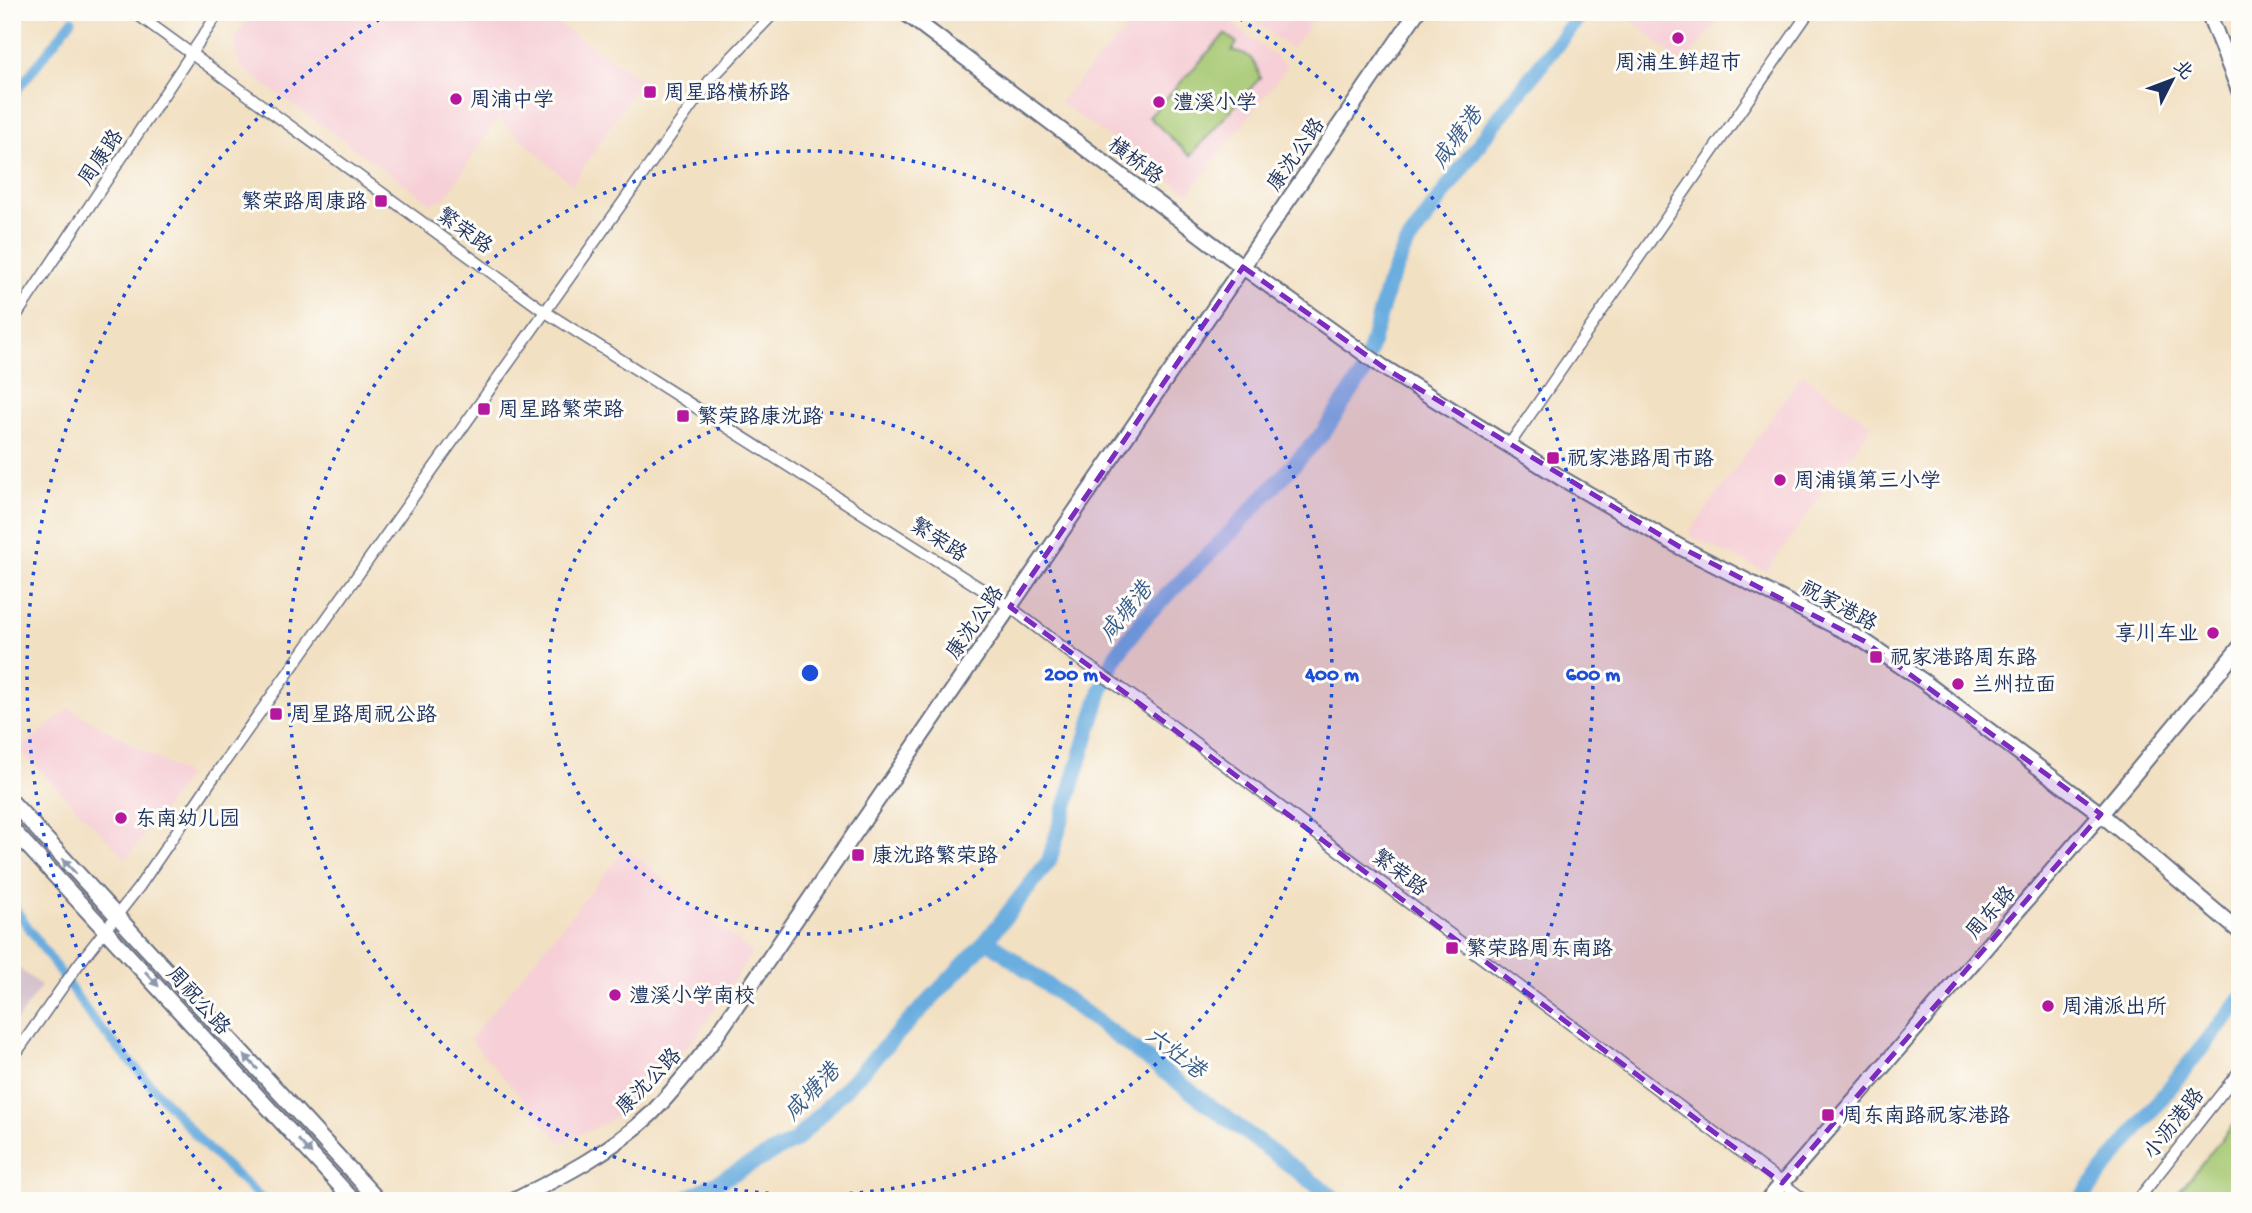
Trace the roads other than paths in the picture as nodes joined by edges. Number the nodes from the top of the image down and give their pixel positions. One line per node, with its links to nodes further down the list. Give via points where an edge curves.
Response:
1 (134, 12): 8 (street, 繁荣路)
2 (219, 12): 8 (street, 周康路)
3 (775, 12): 11 (street, via 710,80)
4 (904, 12): 10 (street, 横桥路)
5 (1417, 12): 10 (street, 康沈公路)
6 (1809, 12): 14 (street)
7 (2208, 12): 9 (street)
8 (191, 54): 11 (street, 繁荣路); 12 (street, 周康路)
9 (2240, 93)
10 (1243, 267): 13 (street, 横桥路); 15 (street, 康沈公路)
11 (544, 311): 15 (street, 繁荣路); 20 (street)
12 (12, 322)
13 (1383, 367): 14 (street, 祝家港路)
14 (1509, 445): 18 (street, 祝家港路, via 1680,547 1864,641)
15 (1010, 607): 25 (street, 繁荣路); 28 (street, 康沈公路, via 682,1081 621,1139)
16 (2240, 647): 18 (street, 周东路)
17 (12, 802): 20 (street, one-way to 17)
18 (2101, 814): 22 (street, 祝家港路); 25 (street, 周东路)
19 (12, 829): 21 (street, 周祝公路)
20 (115, 916): 21 (street); 27 (street, one-way to 20)
21 (106, 929): 23 (street); 26 (street, 周祝公路, one-way to 26)
22 (2240, 932)
23 (12, 1059)
24 (2240, 1070): 31 (street, 小沥港路)
25 (1782, 1183): 29 (street, 周东路); 30 (street, 繁荣路)
26 (354, 1201)
27 (379, 1201)
28 (513, 1201)
29 (1768, 1201)
30 (1806, 1201)
31 (2137, 1201)

